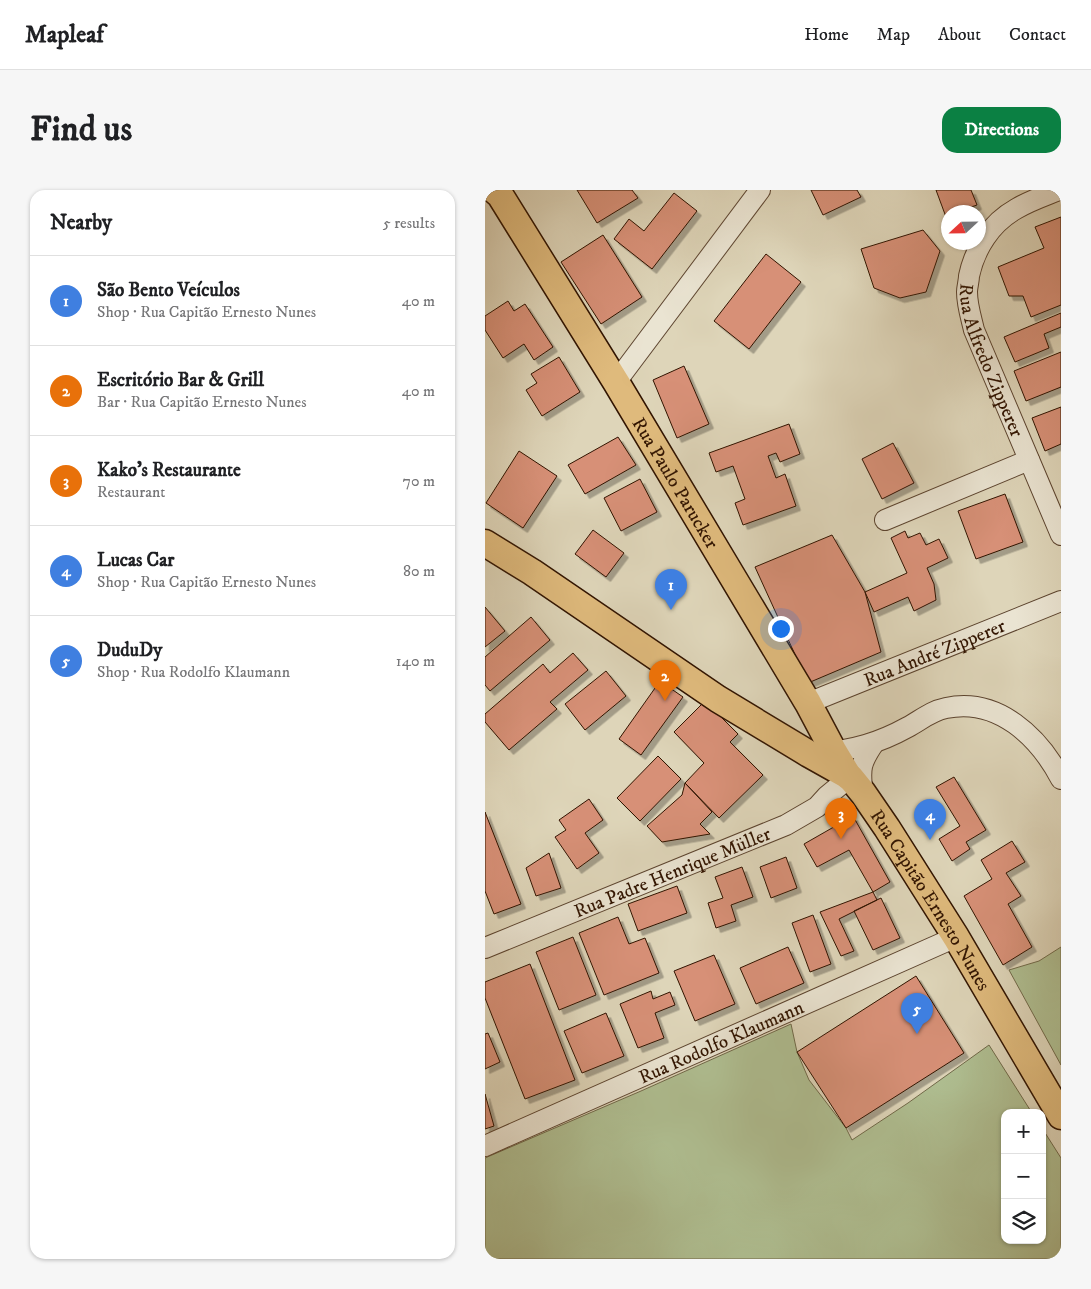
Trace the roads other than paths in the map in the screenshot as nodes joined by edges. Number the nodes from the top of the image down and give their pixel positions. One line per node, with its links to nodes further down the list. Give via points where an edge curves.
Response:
1 (760, 190): 4 (street)
2 (1059, 190): 5 (street, Rua Alfredo Zipperer, via 1015,209 996,224 976,254 967,290 974,330)
3 (497, 192): 4 (main road, Rua Paulo Parucker)
4 (616, 382): 10 (main road, Rua Paulo Parucker)
5 (1029, 460): 6 (street); 7 (street, Rua Alfredo Zipperer)
6 (885, 520)
7 (1061, 535)
8 (485, 543): 11 (main road, Rua Capitão Ernesto Nunes, via 718,699)
9 (1061, 601): 10 (street, Rua André Zipperer)
10 (807, 704): 11 (main road, via 802,728 793,733); 13 (main road, Rua Paulo Parucker)
11 (775, 733): 14 (main road, Rua Capitão Ernesto Nunes)
12 (874, 743): 13 (street); 15 (street, via 909,727 929,713 961,706 980,708 1000,714 1020,727 1040,746); 16 (street, via 865,757 861,780)
13 (834, 752): 14 (street); 16 (main road, Rua Paulo Parucker)
14 (809, 754): 16 (main road, Rua Capitão Ernesto Nunes)
15 (1061, 779)
16 (856, 785): 17 (main road, Rua Capitão Ernesto Nunes); 18 (street, Rua Padre Henrique Müller, via 827,796 786,825)
17 (956, 937): 19 (main road, Rua Capitão Ernesto Nunes); 20 (street, Rua Rodolfo Klaumann)
18 (485, 948)
19 (1061, 1116)
20 (485, 1146)

